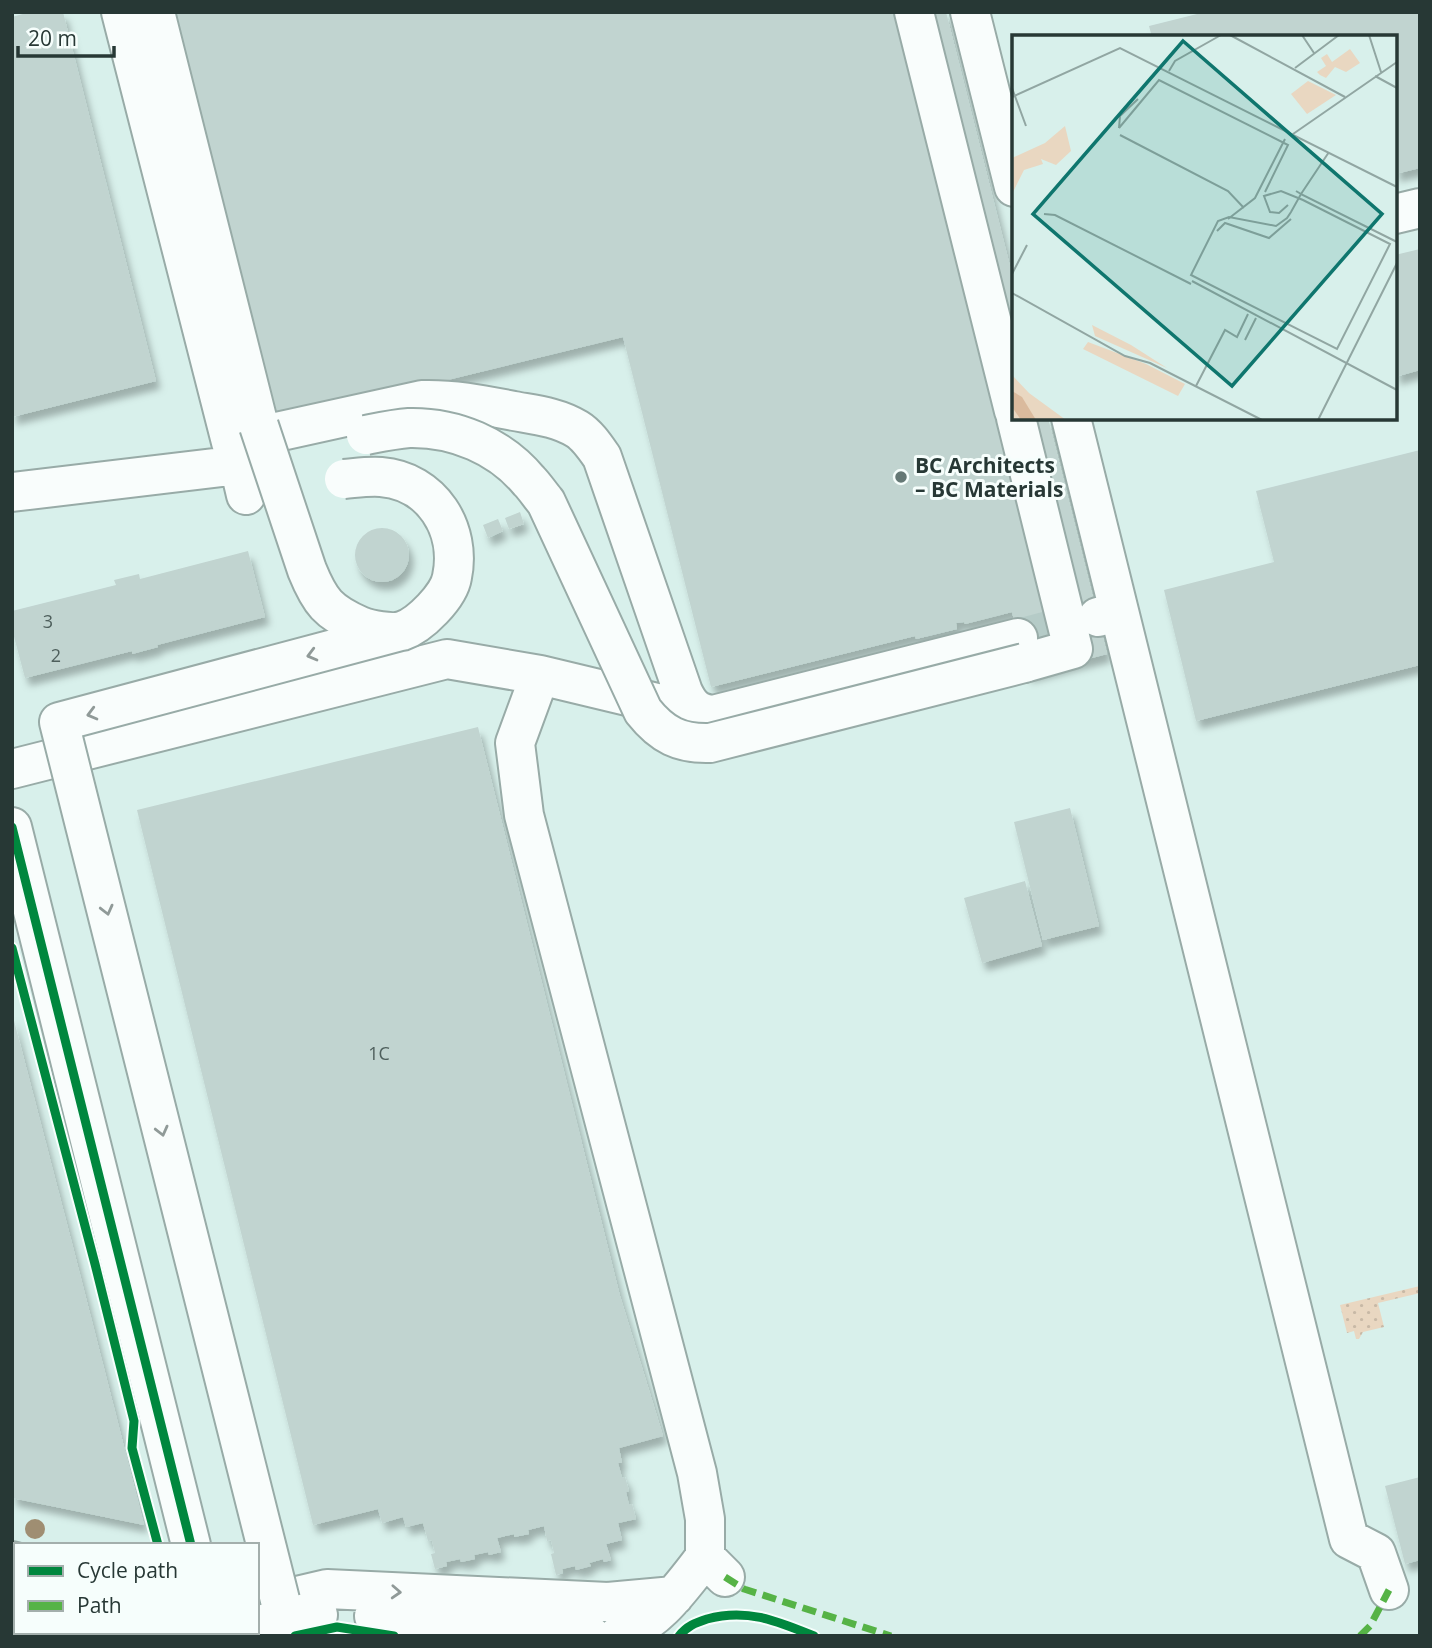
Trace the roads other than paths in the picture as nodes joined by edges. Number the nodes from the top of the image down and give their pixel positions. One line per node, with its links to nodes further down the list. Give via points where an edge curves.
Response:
1 (121, 12): 11 (street)
2 (155, 12): 11 (street)
3 (914, 12): 8 (street)
4 (970, 12): 5 (street)
5 (1012, 173)
6 (1420, 208): 7 (street)
7 (1397, 214)
8 (1012, 403)
9 (1016, 420): 15 (street, via 1073,649)
10 (1071, 420): 21 (street, via 1109,614 1349,1539 1376,1553)
11 (244, 457): 13 (street); 14 (street, bridge, via 330,611 371,631); 15 (street, bridge, via 423,428 468,437 490,448 529,480 546,502 643,711 666,734 695,744); 17 (street, via 422,400 540,415 579,430 602,457 683,692)
12 (344, 479): 14 (street, bridge, via 383,477 416,487 439,509 452,536 452,580 418,622)
13 (12, 492)
14 (401, 631): 22 (street, one-way to 22, bridge, via 59,722 280,1600 327,1589)
15 (1021, 650): 17 (street, via 713,715)
16 (540, 675): 17 (street); 18 (street, via 447,659); 22 (street, via 515,743 524,815 698,1473 715,1567 631,1631)
17 (701, 713)
18 (12, 769)
19 (12, 827): 20 (street)
20 (191, 1543)
21 (1389, 1590)
22 (613, 1619)
23 (259, 1623): 24 (street, via 340,1612)
24 (591, 1636)

